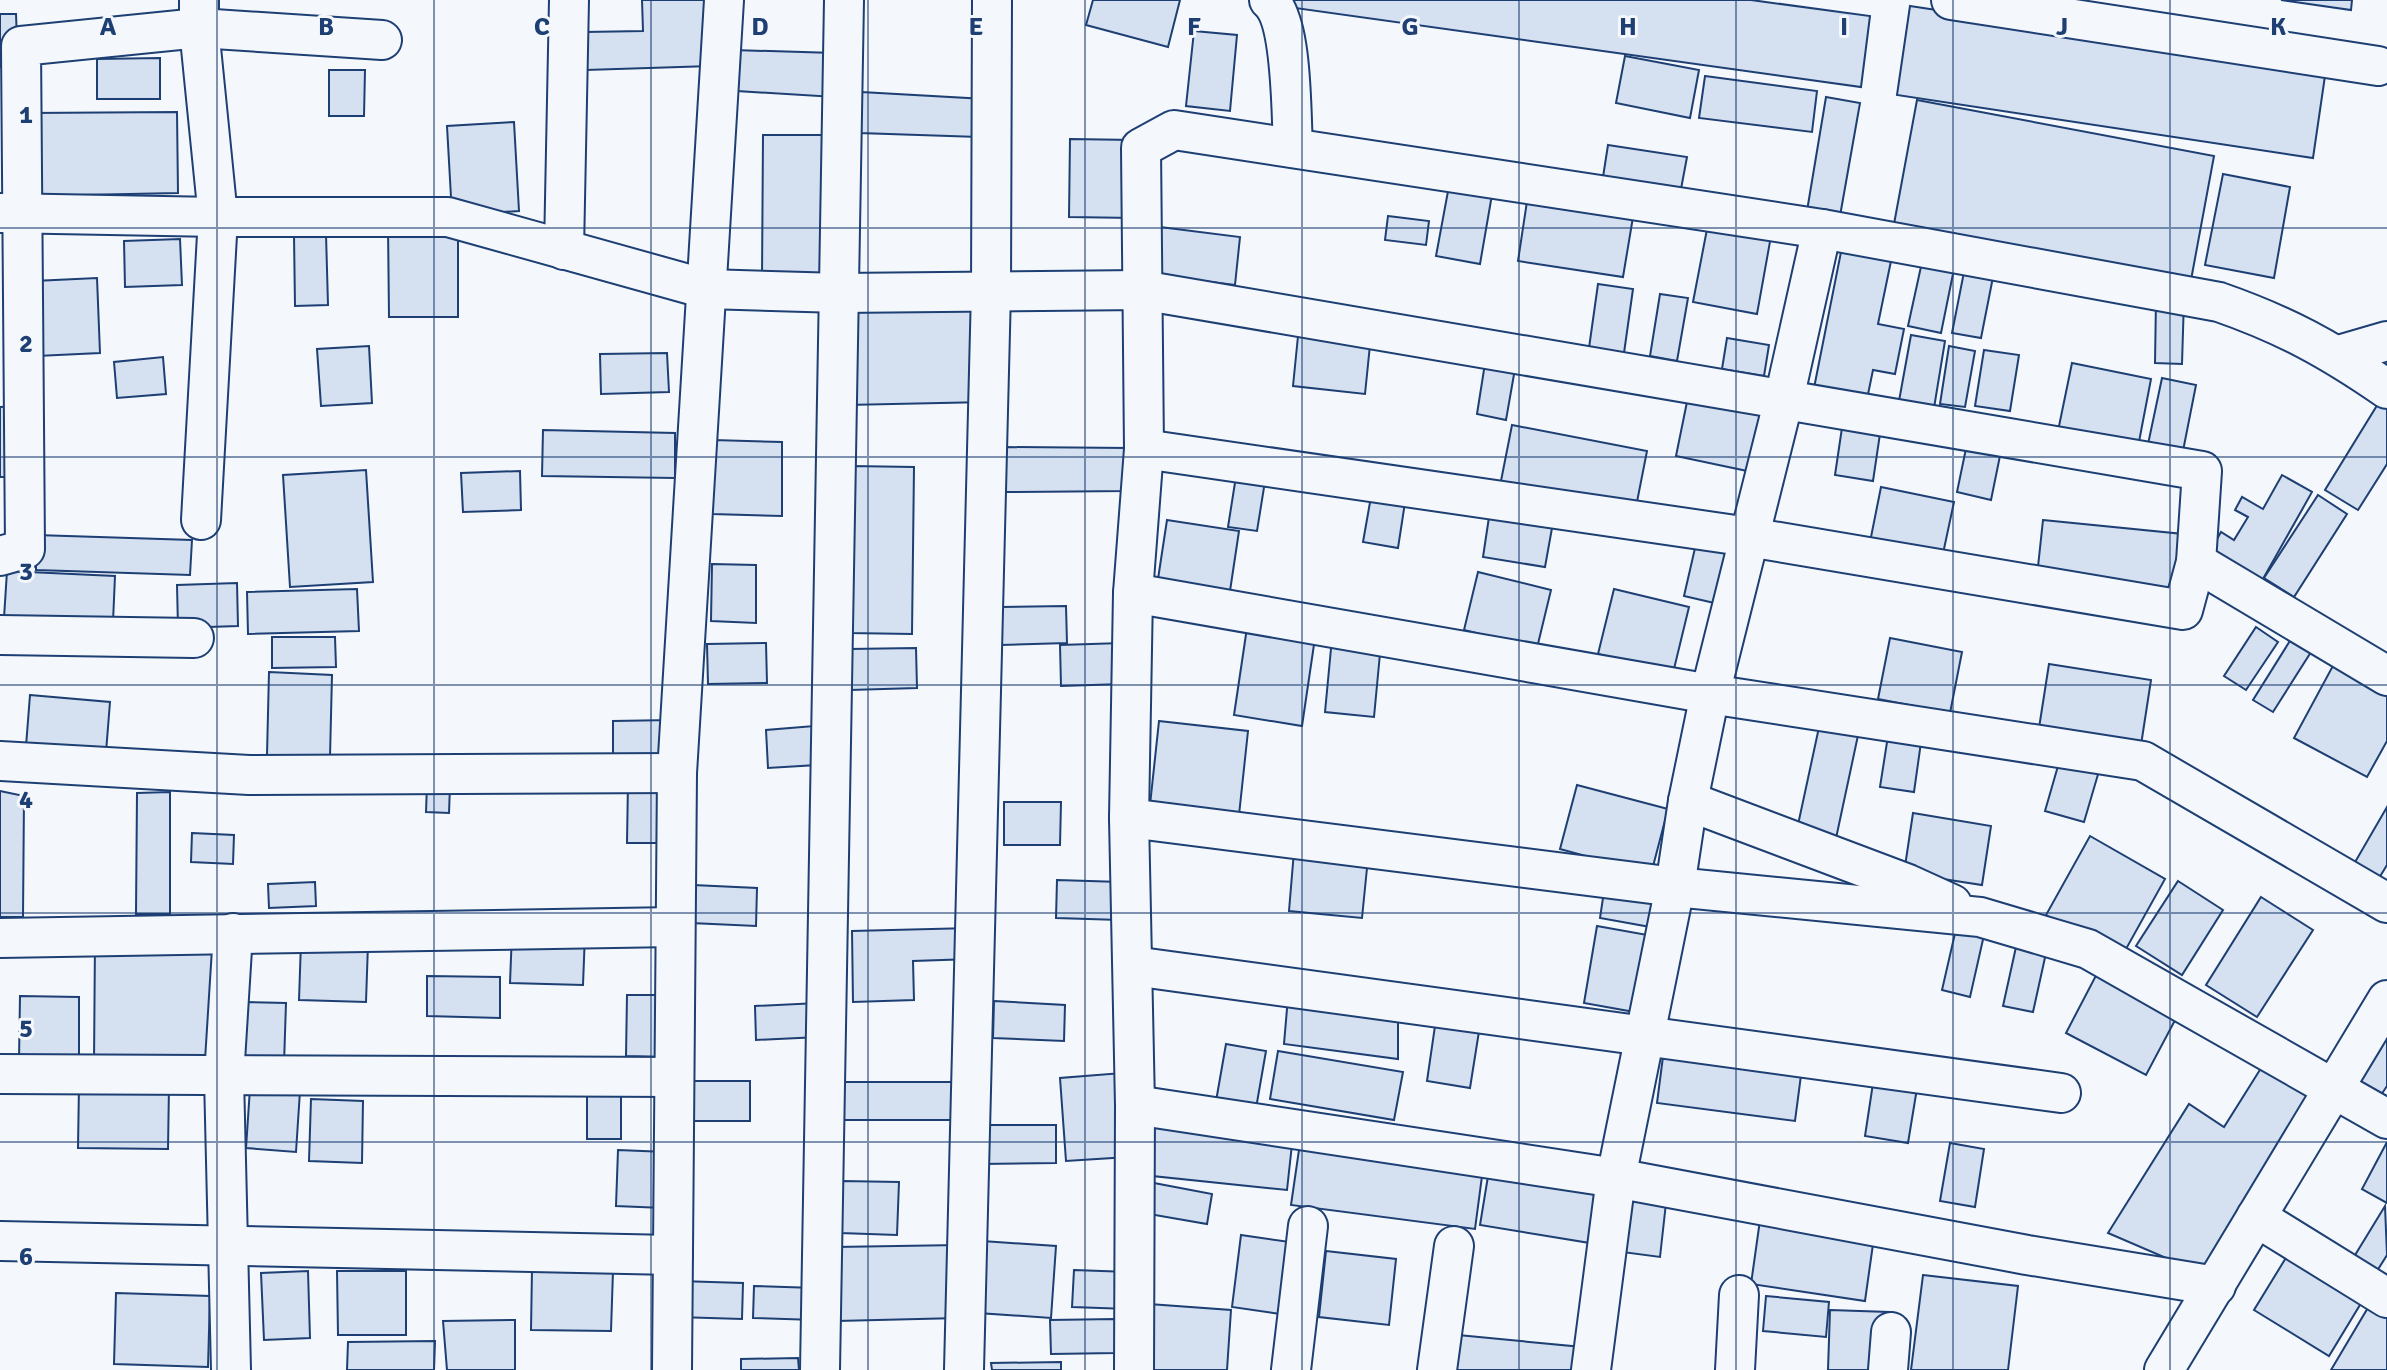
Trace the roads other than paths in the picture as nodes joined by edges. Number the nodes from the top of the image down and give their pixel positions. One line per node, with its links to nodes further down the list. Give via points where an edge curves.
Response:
1 (569, 0): 14 (street)
2 (724, 0): 15 (street)
3 (844, 0): 18 (street)
4 (992, 0): 17 (street)
5 (1269, 0): 10 (street, via 1285,33)
6 (1951, 0): 9 (street)
7 (199, 14): 8 (street); 11 (street, via 21,46); 12 (street)
8 (382, 40)
9 (2378, 66)
10 (1293, 148): 13 (street); 16 (street, via 1174,130 1141,148)
11 (12, 213): 12 (street); 26 (street, via 25,549)
12 (218, 217): 14 (street, via 448,217); 24 (street)
13 (1822, 229): 20 (street, via 2219,302); 22 (street)
14 (564, 250): 15 (street)
15 (706, 289): 18 (street); 34 (street)
16 (1141, 290): 17 (street); 22 (street); 23 (street)
17 (991, 291): 18 (street); 67 (street)
18 (840, 293): 66 (street)
19 (2387, 341): 20 (street)
20 (2339, 355): 21 (street)
21 (2387, 389)
22 (1784, 399): 25 (street); 27 (street, via 2202,471)
23 (1144, 449): 25 (street); 28 (street)
24 (201, 520)
25 (1749, 537): 27 (street, via 2183,610); 32 (street)
26 (0, 556)
27 (2196, 562): 31 (street)
28 (1133, 593): 32 (street); 36 (street)
29 (0, 635): 30 (street)
30 (194, 638)
31 (2387, 676)
32 (1710, 694): 35 (street); 38 (street, via 2143,761)
33 (0, 761): 34 (street, via 249,775)
34 (677, 773): 40 (street)
35 (1688, 801): 37 (street); 39 (street, via 1908,884)
36 (1129, 818): 37 (street); 43 (street)
37 (1675, 887): 39 (street); 45 (street)
38 (2387, 903)
39 (1980, 917): 49 (street, via 2088,949)
40 (675, 927): 41 (street); 48 (street)
41 (233, 933): 42 (street); 47 (street)
42 (0, 938)
43 (1133, 966): 45 (street); 51 (street)
44 (2387, 1000): 49 (street)
45 (1643, 1035): 50 (street); 53 (street)
46 (0, 1074): 47 (street)
47 (224, 1077): 48 (street); 57 (street)
48 (674, 1077): 59 (street)
49 (2333, 1088): 52 (street); 54 (street)
50 (2061, 1093)
51 (1135, 1105): 53 (street); 68 (street)
52 (2387, 1119)
53 (1616, 1178): 60 (street); 71 (street)
54 (2256, 1217): 60 (street); 62 (street)
55 (1308, 1226): 69 (street)
56 (0, 1241): 57 (street)
57 (229, 1246): 59 (street); 64 (street)
58 (1454, 1246): 70 (street)
59 (673, 1255): 65 (street)
60 (2216, 1286): 74 (street)
61 (1739, 1295): 72 (street)
62 (2387, 1298)
63 (1891, 1332): 73 (street)
64 (231, 1370)
65 (672, 1370)
66 (820, 1370)
67 (964, 1370)
68 (1134, 1370)
69 (1291, 1370)
70 (1437, 1370)
71 (1591, 1370)
72 (1735, 1370)
73 (1888, 1370)
74 (2164, 1370)

